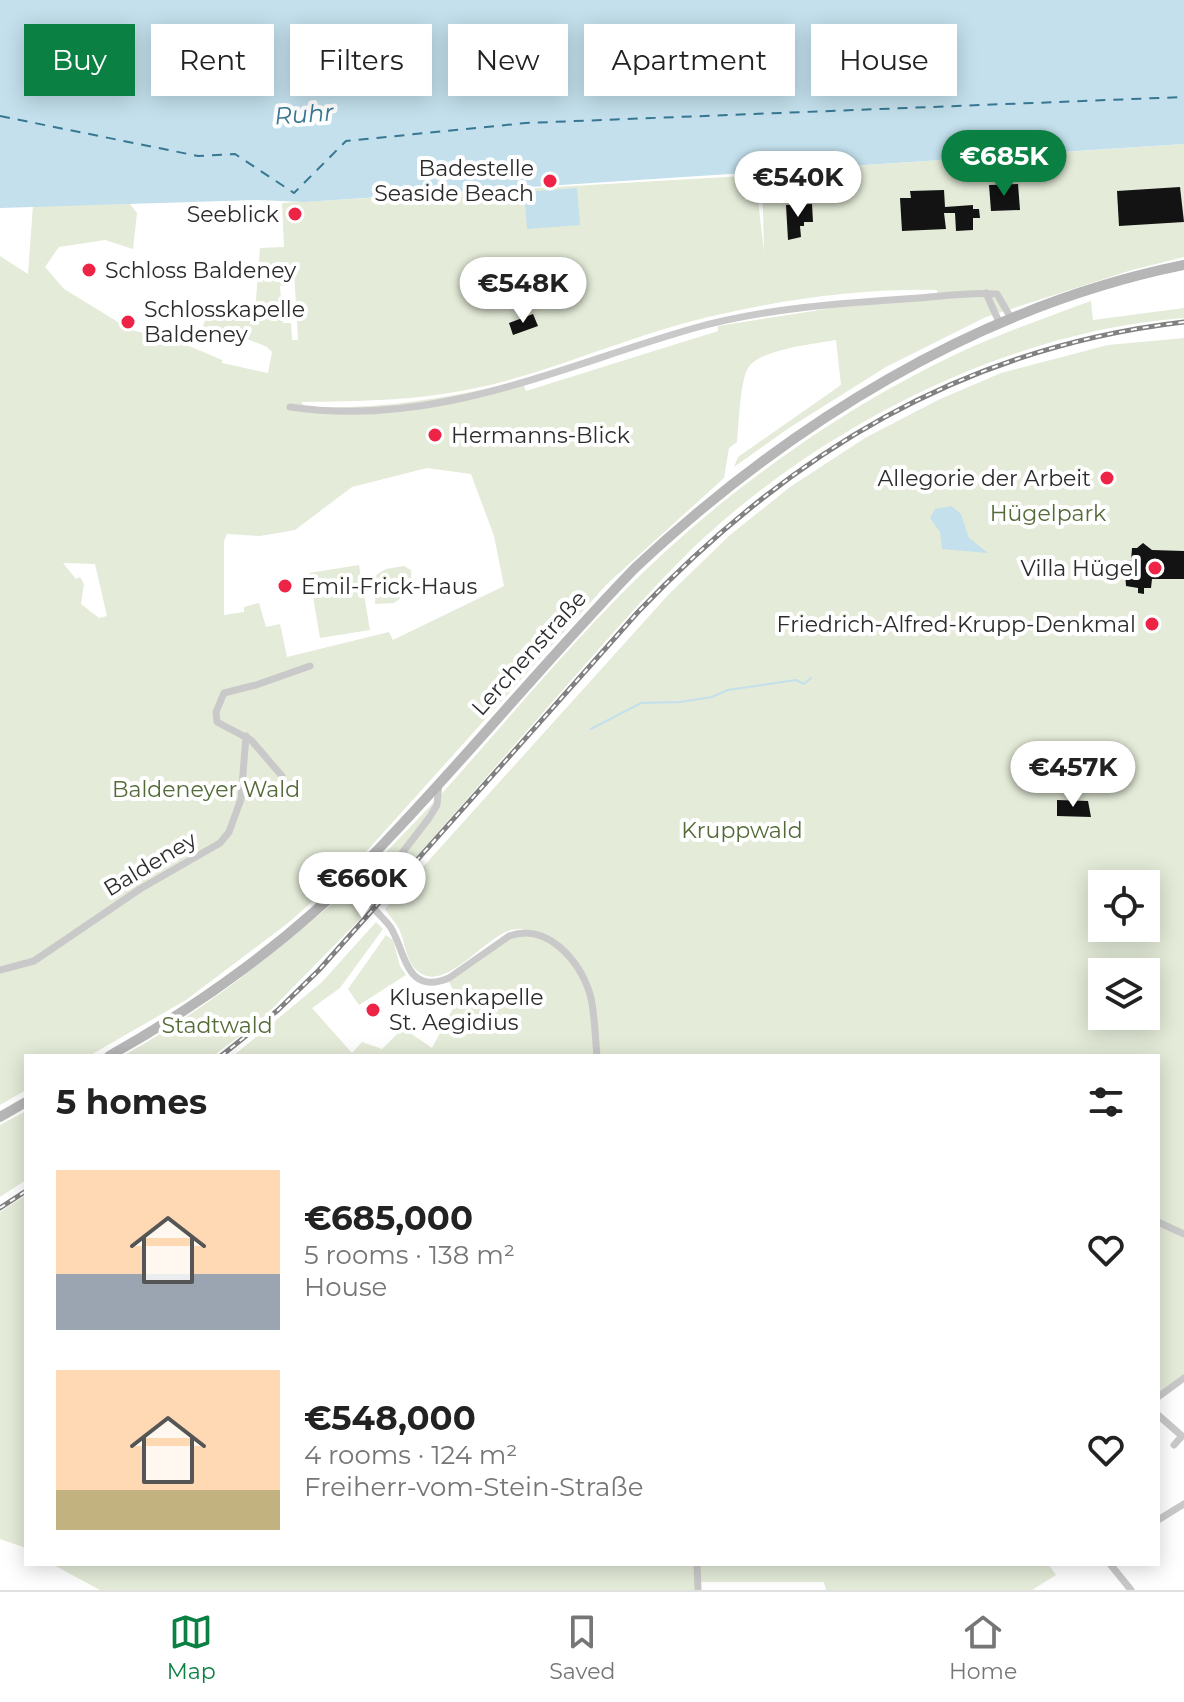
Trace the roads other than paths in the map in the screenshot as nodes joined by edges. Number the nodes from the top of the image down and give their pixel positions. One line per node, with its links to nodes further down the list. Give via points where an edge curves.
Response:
1 (1184, 265): 3 (main road, Lerchenstraße, via 1048,302)
2 (986, 293): 3 (street, via 997,294); 4 (street); 5 (street, via 765,312 690,329 523,385 448,402 353,412)
3 (1011, 318): 4 (main road, Lerchenstraße)
4 (1000, 324): 9 (main road, Lerchenstraße, via 938,352 832,414 682,524 596,609)
5 (290, 407)
6 (310, 666): 7 (street, via 224,693 217,722)
7 (246, 736): 8 (street); 10 (street, Baldeney, via 241,799 220,843 130,895 34,961)
8 (282, 776)
9 (439, 783): 11 (main road, Lerchenstraße, via 363,866 292,929 180,1012); 12 (street, via 429,818 369,898 371,907 396,937 409,970 424,980 441,981 509,936 526,931 550,939 578,970 591,997)
10 (0, 970)
11 (112, 1054)
12 (597, 1054)
13 (24, 1103): 14 (main road)
14 (0, 1117)
15 (1160, 1223): 16 (street)
16 (1184, 1234)
17 (1184, 1378): 18 (street)
18 (1160, 1396)
19 (1160, 1417): 20 (street, via 1182,1436)
20 (1174, 1445)
21 (1184, 1504): 22 (street)
22 (1160, 1519)
23 (697, 1566): 25 (street)
24 (1112, 1566): 26 (street)
25 (698, 1590)
26 (1131, 1590)

